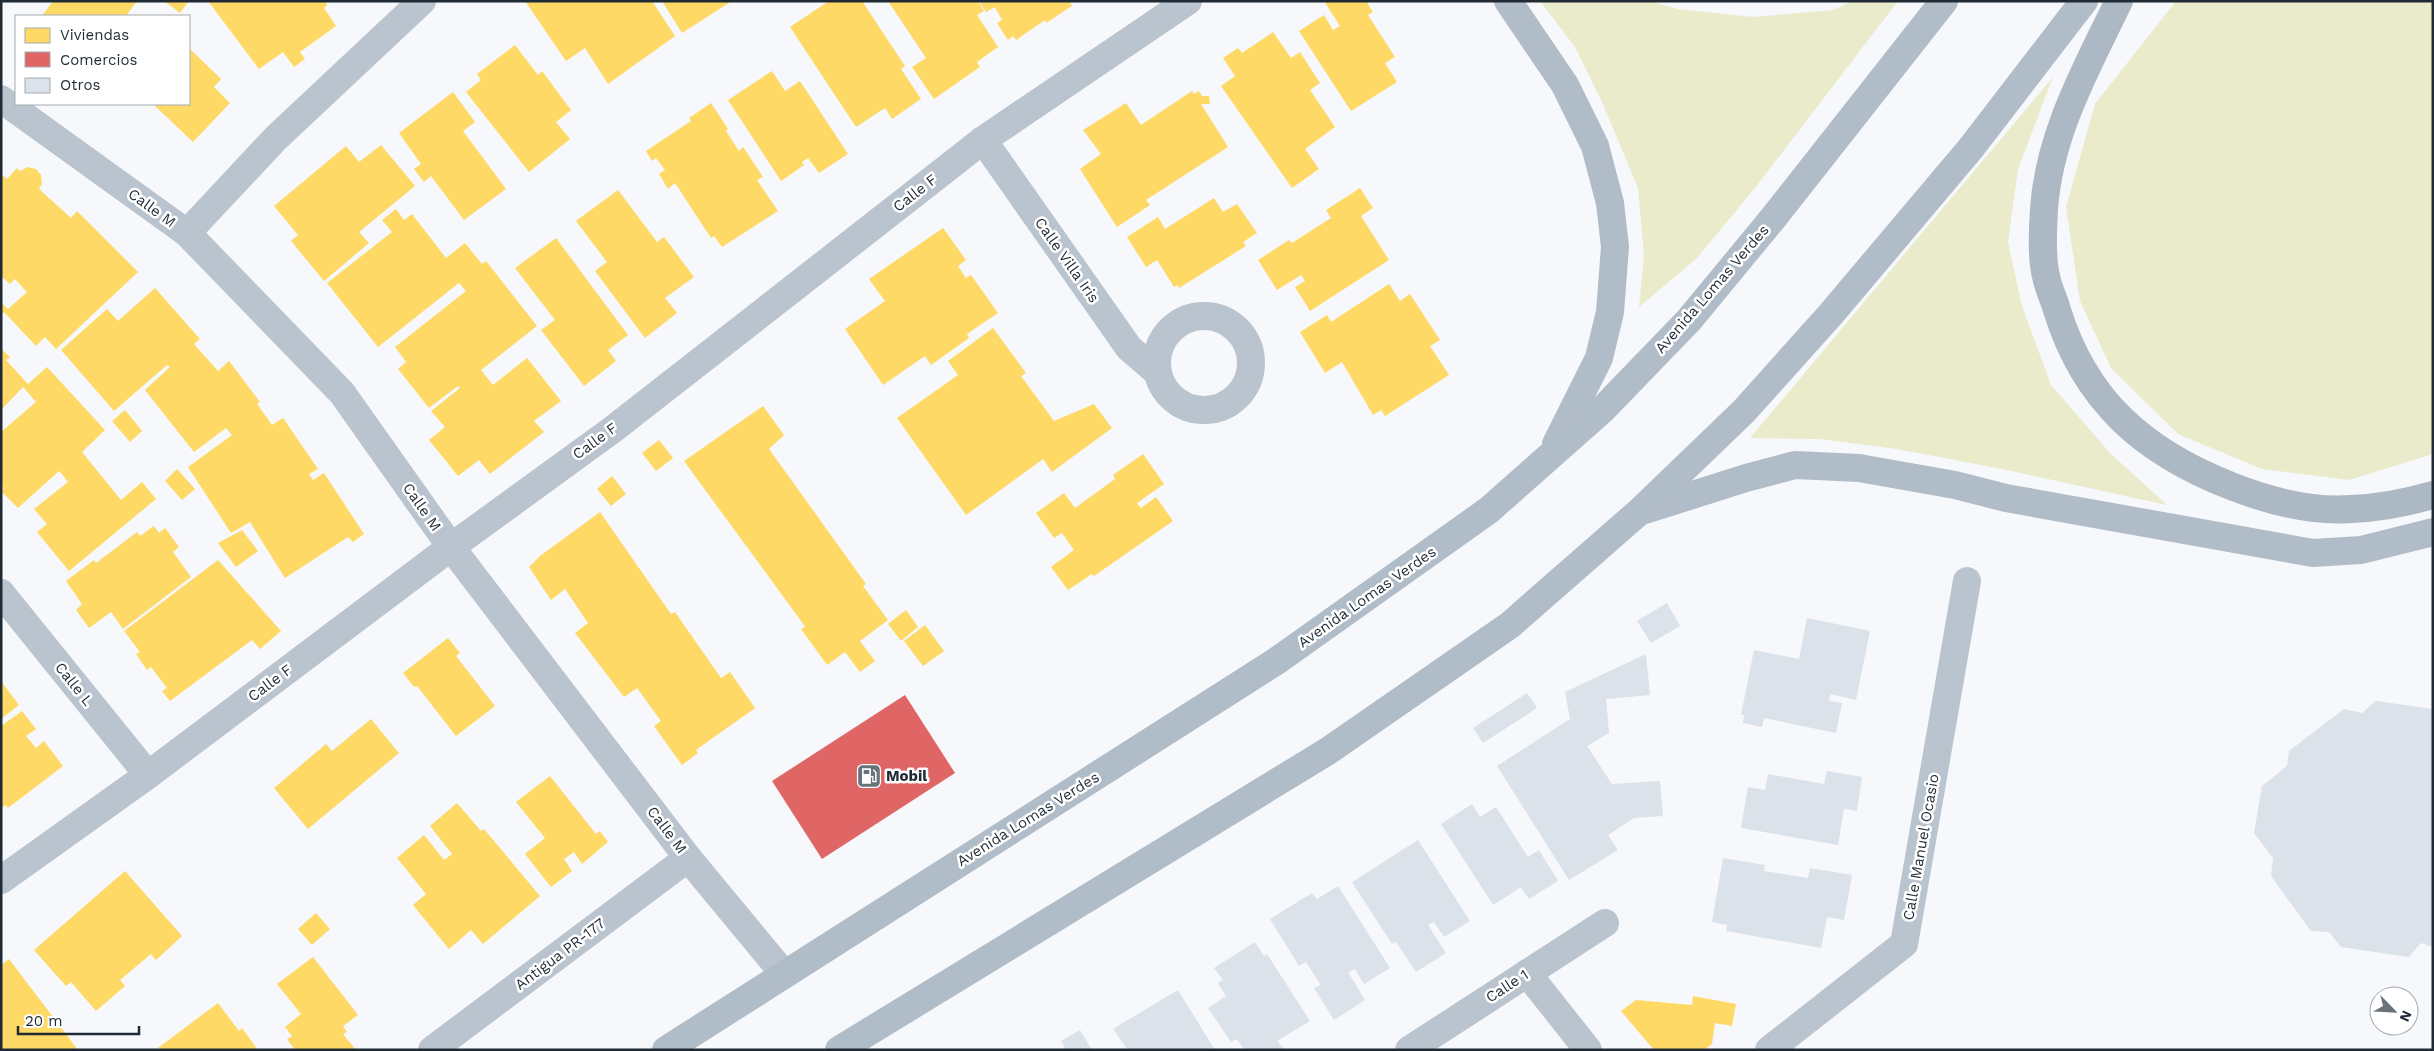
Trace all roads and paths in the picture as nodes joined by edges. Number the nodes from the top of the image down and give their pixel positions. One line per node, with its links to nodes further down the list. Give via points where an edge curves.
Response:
1 (1188, 1): 7 (street, Calle F)
2 (1508, 1): 12 (main road, via 1565,85 1595,146 1610,203 1615,247 1610,312 1599,358)
3 (1944, 1): 12 (main road, Avenida Lomas Verdes, via 1689,320 1602,410)
4 (2084, 1): 14 (main road, via 1971,148 1831,314 1744,411)
5 (2119, 1): 13 (highway, via 2062,128 2050,166 2044,209 2045,275 2066,340 2082,372 2118,417 2164,454 2256,496 2299,506 2349,510 2396,505)
6 (422, 2): 10 (street, via 276,138)
7 (1156, 10): 9 (street, Calle F)
8 (1, 99): 10 (street, Calle M)
9 (983, 140): 11 (street, Calle Villa Iris, via 1129,348); 16 (street, Calle F, via 612,430)
10 (187, 233): 16 (street, Calle M, via 342,393)
11 (1158, 373)
12 (1550, 456): 23 (main road, Avenida Lomas Verdes, via 1489,510 1275,662)
13 (2433, 495)
14 (1639, 512): 15 (main road, via 1795,465 1868,470 2313,553 2361,550); 27 (main road, via 1510,625 1328,751)
15 (2433, 532)
16 (451, 547): 19 (street, Calle F); 20 (street, Calle M)
17 (1967, 580): 30 (street, Calle Manuel Ocasio, via 1904,944)
18 (1, 593): 19 (street, Calle L)
19 (148, 775): 21 (street, Calle F)
20 (688, 858): 23 (street, Calle M); 25 (street, Antigua PR-177)
21 (1, 880)
22 (1606, 923): 24 (street, Calle 1)
23 (784, 974): 26 (main road, Avenida Lomas Verdes)
24 (1527, 974): 28 (street, Calle 1); 29 (street)
25 (432, 1050)
26 (666, 1050)
27 (839, 1050)
28 (1408, 1050)
29 (1588, 1050)
30 (1769, 1050)

